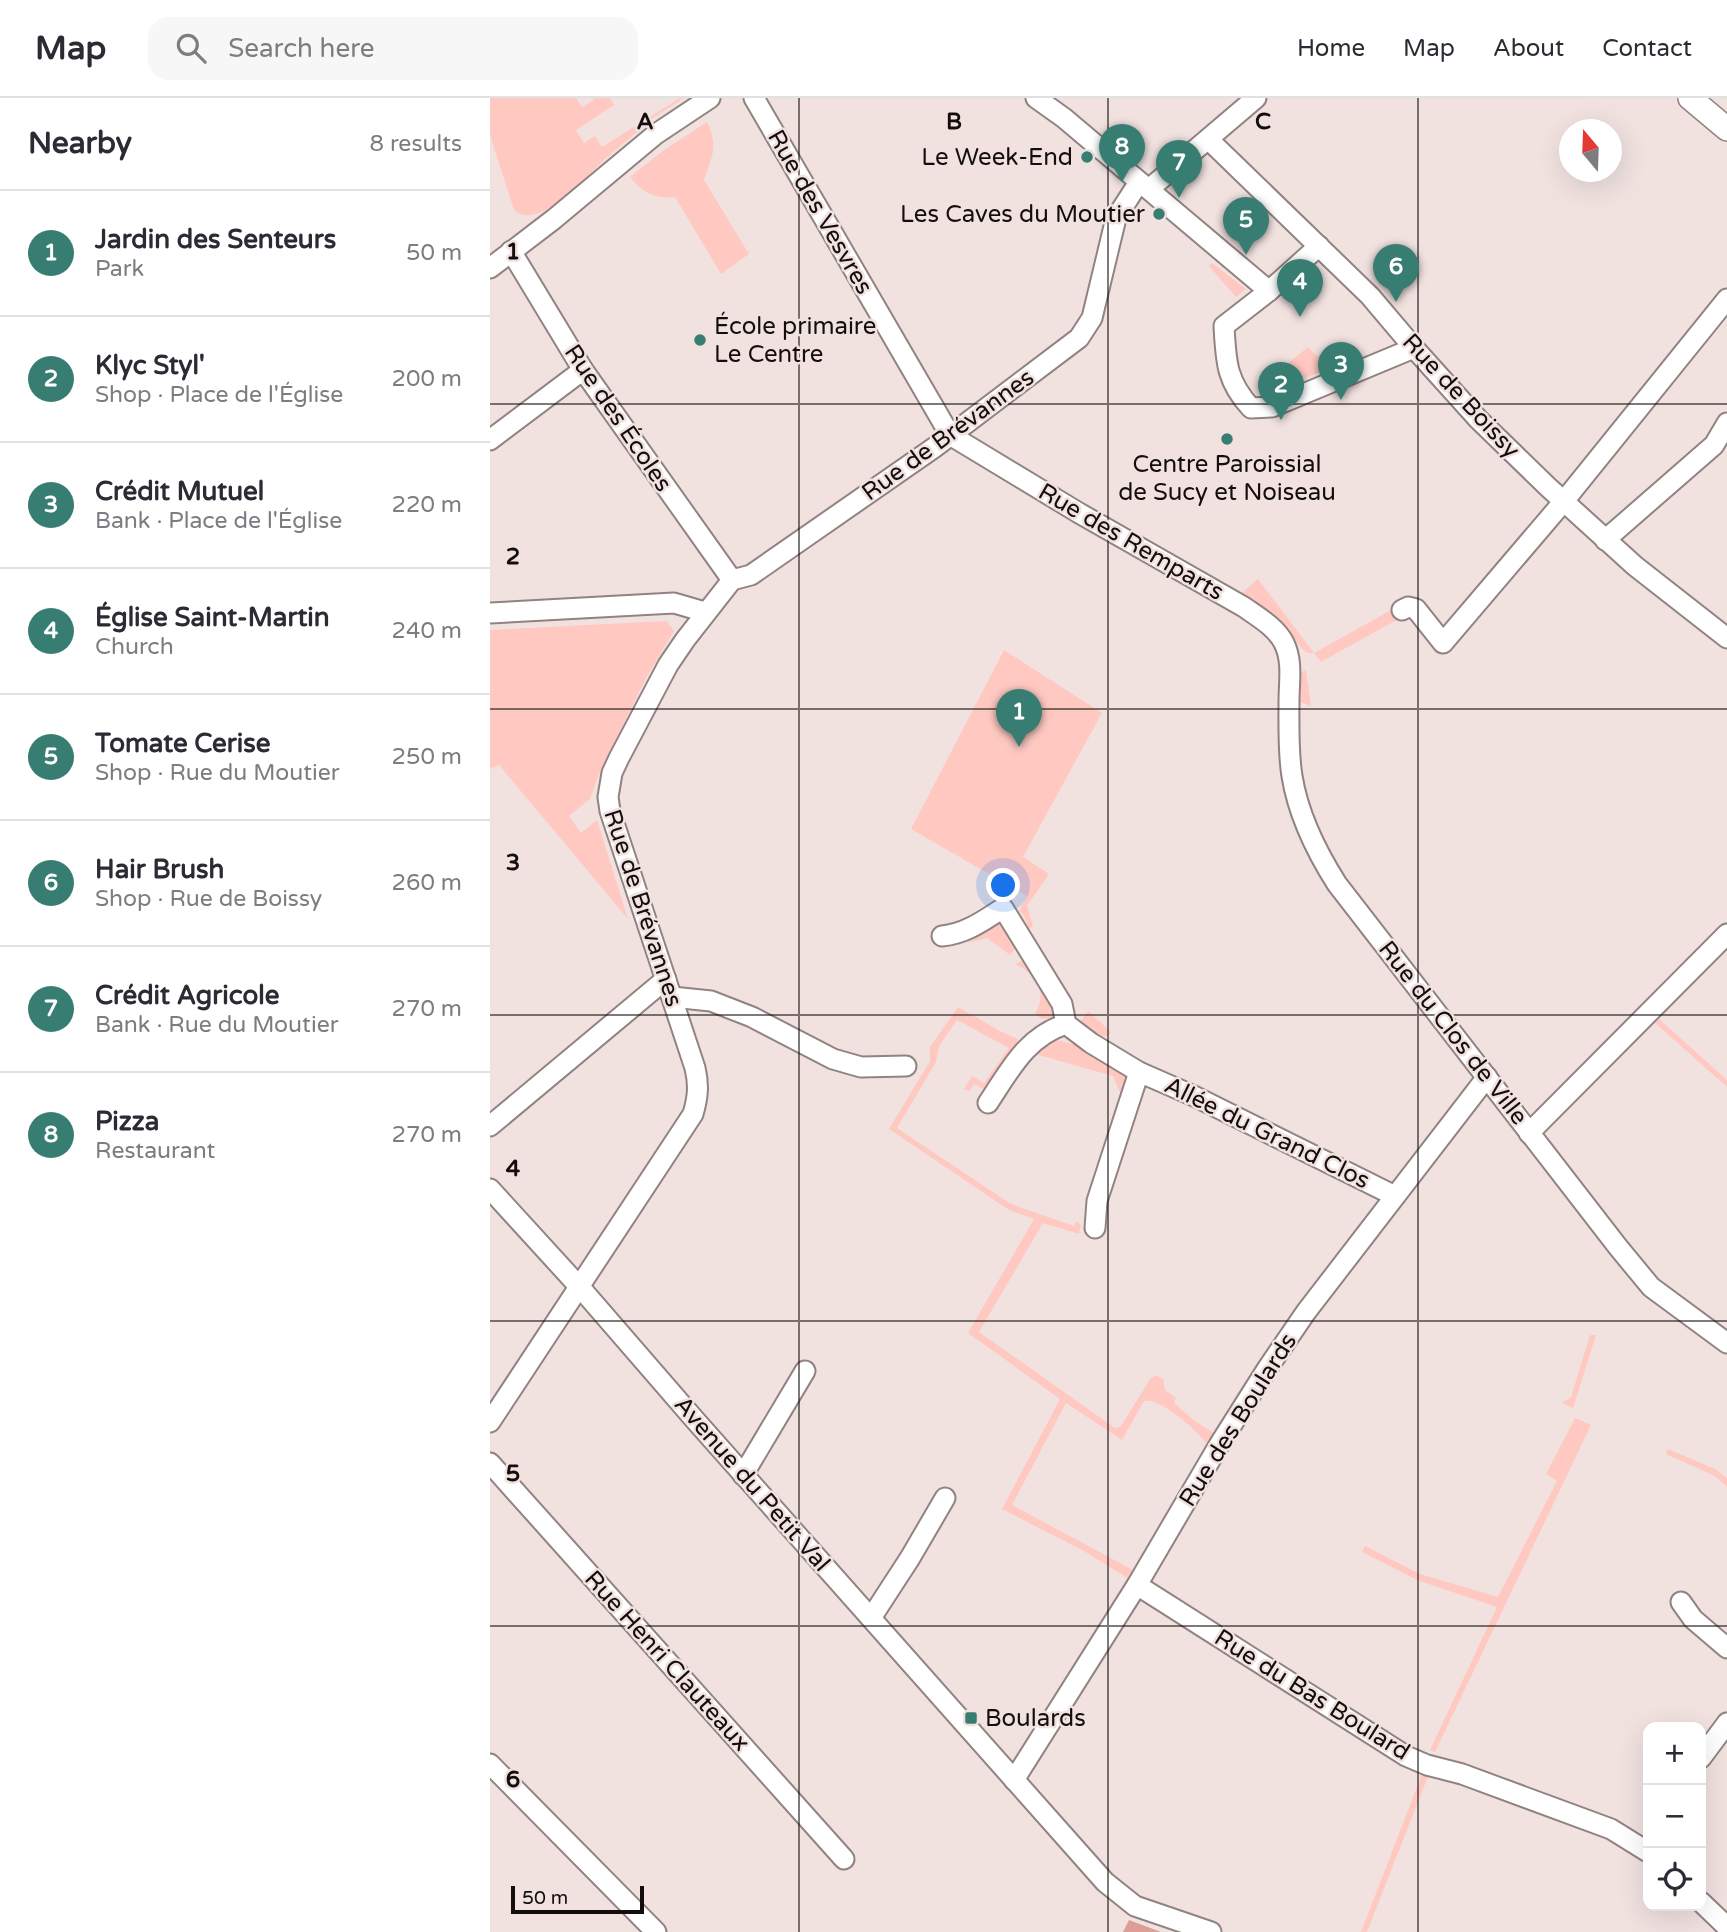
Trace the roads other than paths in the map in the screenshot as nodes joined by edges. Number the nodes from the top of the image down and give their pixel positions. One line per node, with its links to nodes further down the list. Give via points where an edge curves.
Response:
1 (710, 98): 10 (street, via 656,134)
2 (754, 98): 17 (street, Rue des Vesvres)
3 (1036, 98): 8 (street)
4 (1256, 98): 7 (street, Rue de Brévannes)
5 (1690, 98): 6 (street)
6 (1727, 129)
7 (1209, 140): 8 (street, Rue de Brévannes); 9 (street, Rue de Boissy)
8 (1144, 186): 12 (street); 17 (street, Rue de Brévannes, via 1116,218 1092,318 1079,338)
9 (1319, 246): 12 (street); 14 (street, Rue de Boissy, via 1370,296)
10 (511, 251): 11 (street); 15 (street, Rue des Écoles)
11 (490, 268)
12 (1269, 291): 14 (street, via 1224,326 1226,359 1236,392 1251,408 1272,407)
13 (1727, 299): 19 (street)
14 (1413, 348): 19 (street, Rue de Boissy, via 1478,419)
15 (583, 370): 18 (street); 21 (street, Rue des Écoles)
16 (1727, 423): 20 (street, via 1714,445)
17 (950, 435): 21 (street, Rue de Brévannes, via 751,575); 26 (street, Rue des Remparts, via 1244,607 1284,643)
18 (490, 440)
19 (1564, 501): 20 (street, Rue de Boissy); 22 (street, via 1443,643 1416,609)
20 (1605, 540): 25 (street, Rue de Boissy)
21 (732, 580): 23 (street, Rue de Brévannes)
22 (1402, 610)
23 (705, 612): 24 (street, via 674,603); 29 (street, Rue de Brévannes, via 662,676 612,773 608,797)
24 (490, 613)
25 (1727, 638)
26 (1290, 667): 33 (street, Rue du Clos de Ville, via 1292,776 1319,855)
27 (1727, 934): 36 (street)
28 (942, 936): 30 (street, via 975,926 1003,908 1062,1004)
29 (669, 988): 31 (street, via 752,1017 833,1059 861,1068); 35 (street); 40 (street, Rue de Brévannes, via 697,1079 693,1114)
30 (1066, 1024): 32 (street, Allée du Grand Clos); 34 (street, via 1027,1047)
31 (906, 1066)
32 (1139, 1072): 38 (street, Allée du Grand Clos); 39 (street, Allée du Grand Clos, via 1097,1201)
33 (1487, 1077): 36 (street, Rue du Clos de Ville); 38 (street, Rue des Boulards)
34 (988, 1103)
35 (490, 1126)
36 (1529, 1133): 41 (street, Rue du Clos de Ville, via 1651,1287)
37 (490, 1189): 40 (street, Avenue du Petit Val)
38 (1395, 1196): 47 (street, Rue des Boulards, via 1267,1369)
39 (1095, 1228)
40 (579, 1287): 43 (street, Rue de Brévannes); 45 (street, Avenue du Petit Val)
41 (1727, 1343)
42 (805, 1371): 45 (street)
43 (490, 1422)
44 (490, 1463): 56 (street, Rue Henri Clauteaux)
45 (743, 1475): 49 (street, Avenue du Petit Val)
46 (945, 1497): 49 (street)
47 (1137, 1585): 54 (street, Rue des Boulards); 55 (street, Rue du Bas Boulard, via 1406,1756 1462,1773)
48 (1681, 1602): 50 (street, via 1693,1619)
49 (871, 1618): 54 (street, Avenue du Petit Val)
50 (1727, 1648)
51 (1727, 1723): 52 (street)
52 (1706, 1751)
53 (490, 1764): 59 (street)
54 (1014, 1780): 60 (street, Avenue du Petit Val, via 1105,1882 1135,1906)
55 (1643, 1845)
56 (844, 1859)
57 (1706, 1907): 58 (street)
58 (1727, 1927)
59 (656, 1932)
60 (1211, 1932)

